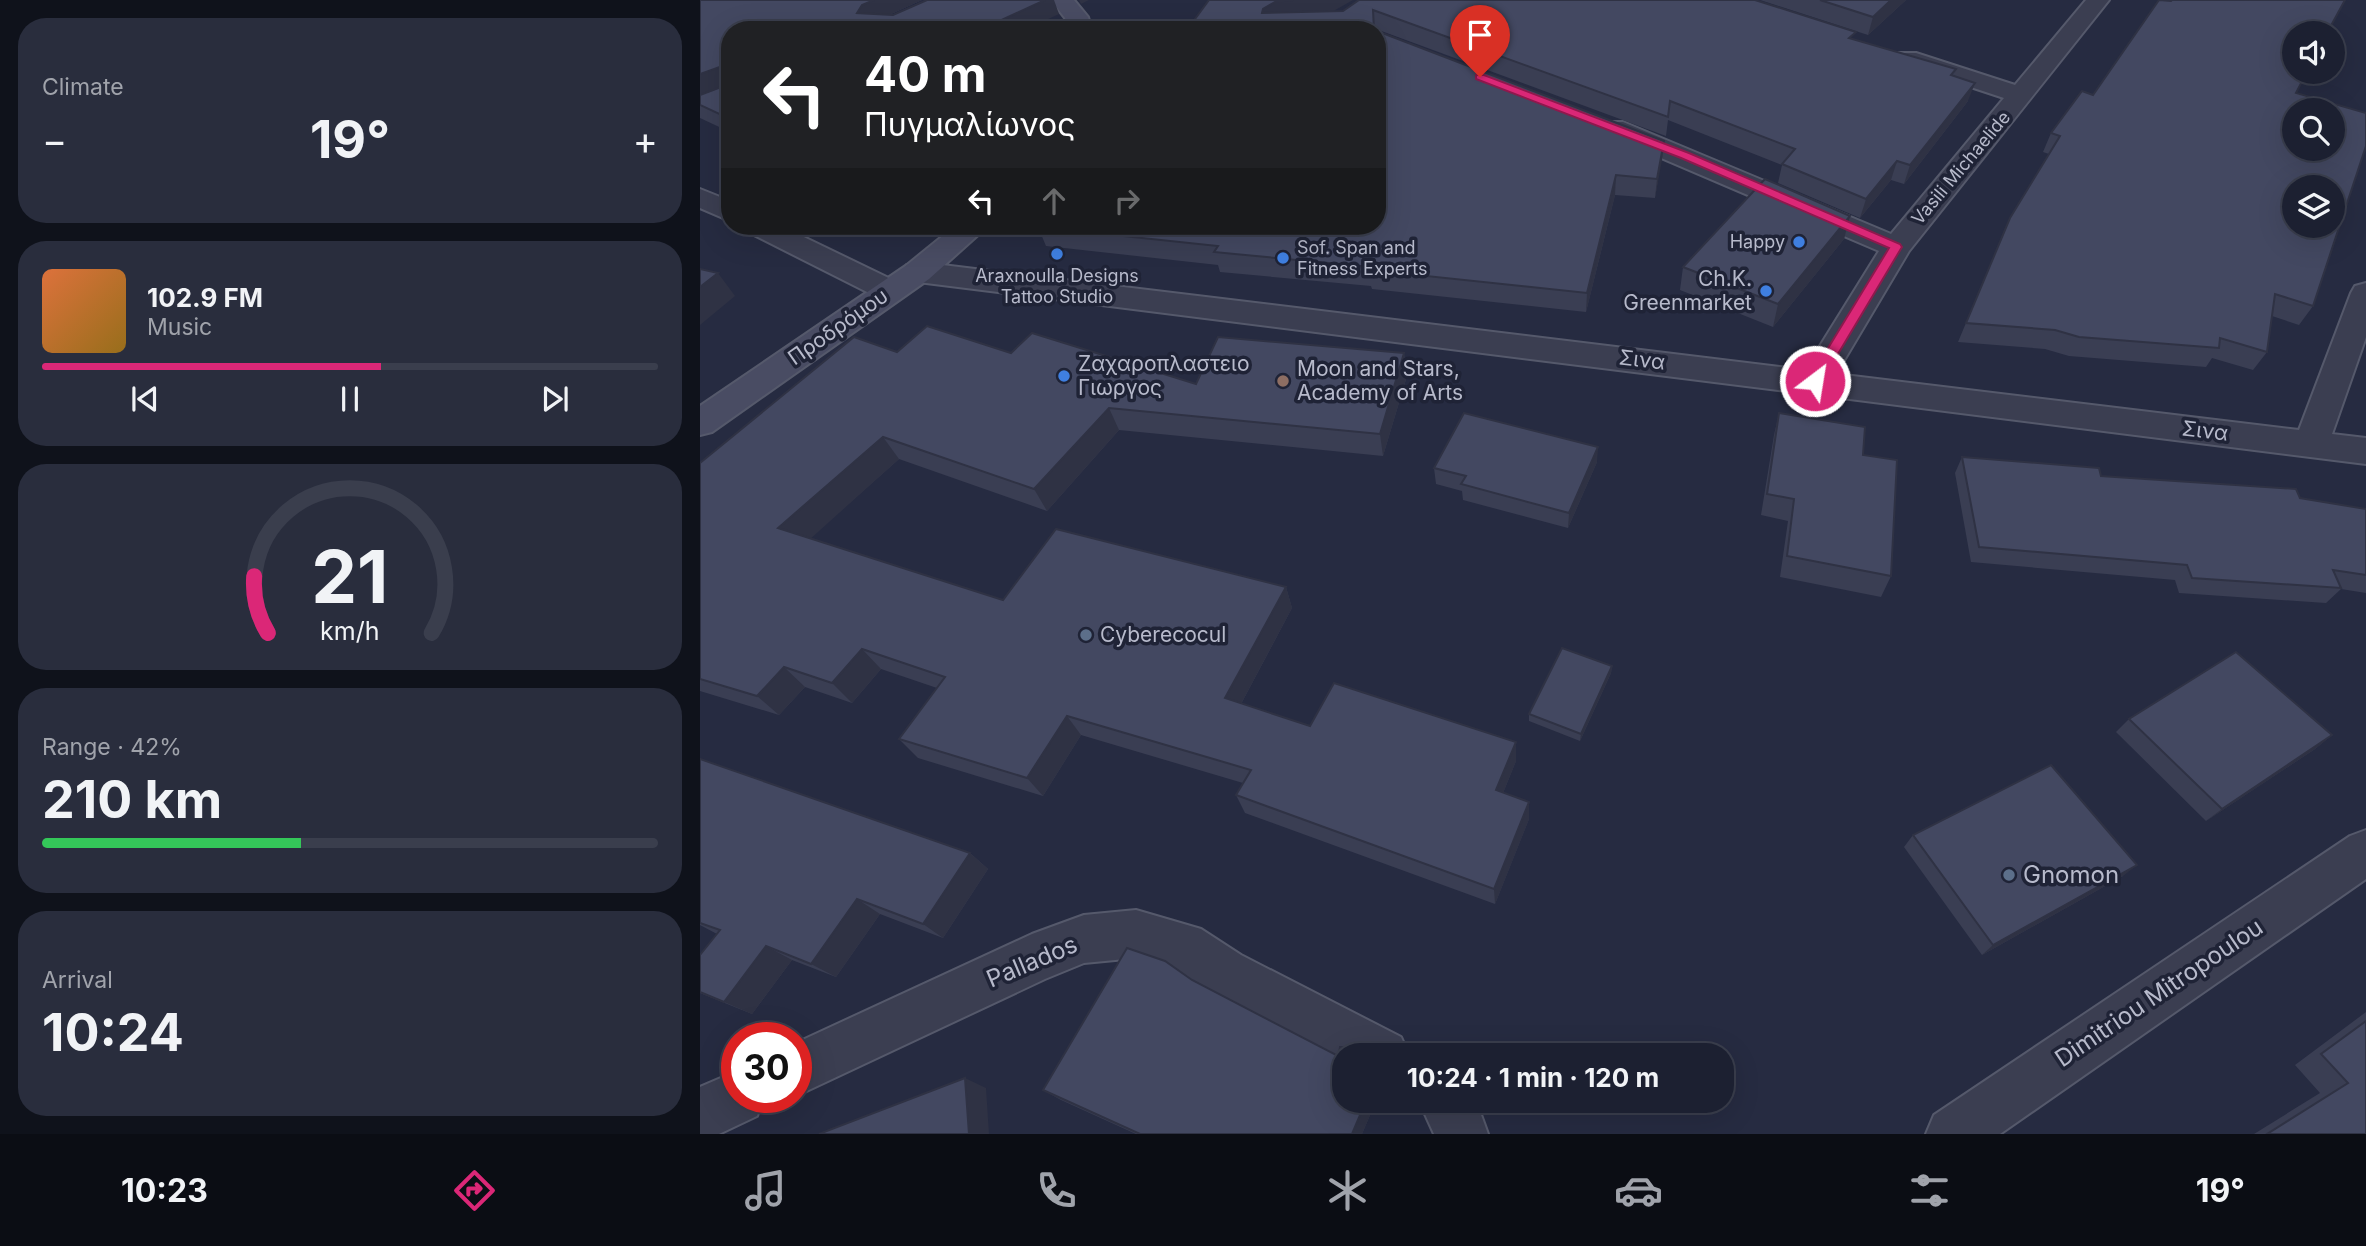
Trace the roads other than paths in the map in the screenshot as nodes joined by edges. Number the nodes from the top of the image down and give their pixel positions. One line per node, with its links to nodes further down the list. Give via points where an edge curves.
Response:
1 (1062, 0): 3 (street)
2 (2098, 0): 5 (street, Vasili Michaelide)
3 (1077, 21)
4 (1881, 50): 5 (street)
5 (2021, 95): 11 (street, Vasili Michaelide)
6 (1595, 121): 11 (street)
7 (700, 197): 8 (street)
8 (721, 208)
9 (776, 235): 13 (street)
10 (963, 235): 12 (street, Προδρόμου)
11 (1896, 247): 15 (street, Vasili Michaelide)
12 (918, 272): 13 (street, Προδρόμου); 15 (street, Σινα)
13 (890, 291): 16 (street, Προδρόμου)
14 (2366, 293): 17 (street)
15 (1815, 381): 17 (street, Σινα)
16 (700, 423)
17 (2311, 444): 18 (street, Σινα)
18 (2366, 451)
19 (2366, 852): 26 (street, Dimitriou Mitropoulou)
20 (1360, 1043): 21 (street, Pallados, via 1223,973 1184,946 1136,934 1084,939 1032,959)
21 (812, 1062)
22 (721, 1105): 24 (street)
23 (1454, 1113): 25 (street)
24 (700, 1115)
25 (1461, 1134)
26 (1953, 1134)

